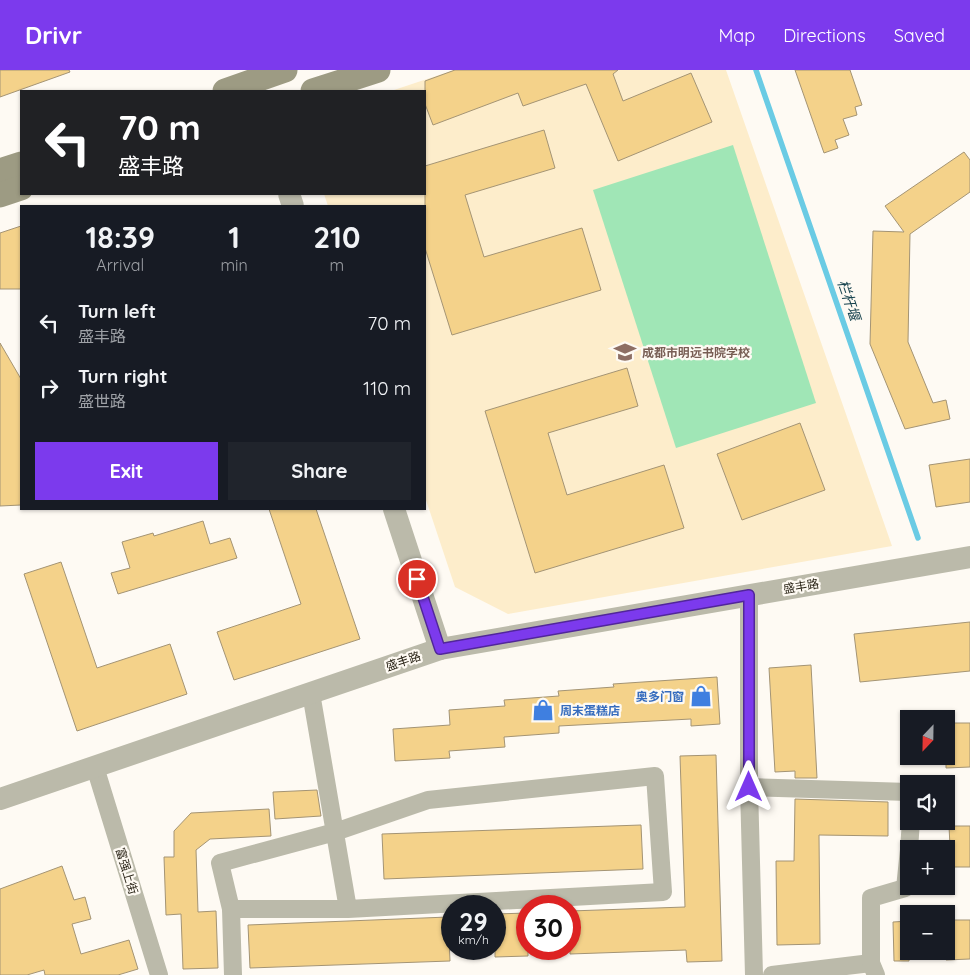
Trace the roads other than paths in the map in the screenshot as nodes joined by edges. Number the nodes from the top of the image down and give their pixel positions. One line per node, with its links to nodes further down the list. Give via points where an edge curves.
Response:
1 (286, 70): 3 (main road)
2 (378, 70): 5 (main road)
3 (251, 81): 4 (main road)
4 (228, 90)
5 (316, 90)
6 (20, 164): 7 (main road)
7 (0, 171)
8 (20, 188): 9 (main road)
9 (0, 195)
10 (394, 510): 13 (street)
11 (970, 557): 12 (street, 盛丰路)
12 (749, 595): 13 (street, 盛丰路); 16 (street)
13 (440, 649): 14 (street, 盛丰路)
14 (311, 693): 15 (street, 盛丰路); 19 (street)
15 (95, 767): 18 (street, 盛丰路); 24 (street, 富强上街)
16 (749, 787): 17 (street); 26 (street)
17 (900, 792)
18 (0, 799)
19 (335, 832): 21 (street, via 220,863); 22 (street); 22 (street, via 428,800 656,776 664,892)
20 (900, 889): 23 (street, via 871,898)
21 (231, 909): 22 (street); 25 (street)
22 (348, 909)
23 (873, 969): 27 (street)
24 (159, 975)
25 (233, 975)
26 (754, 975)
27 (772, 975)

